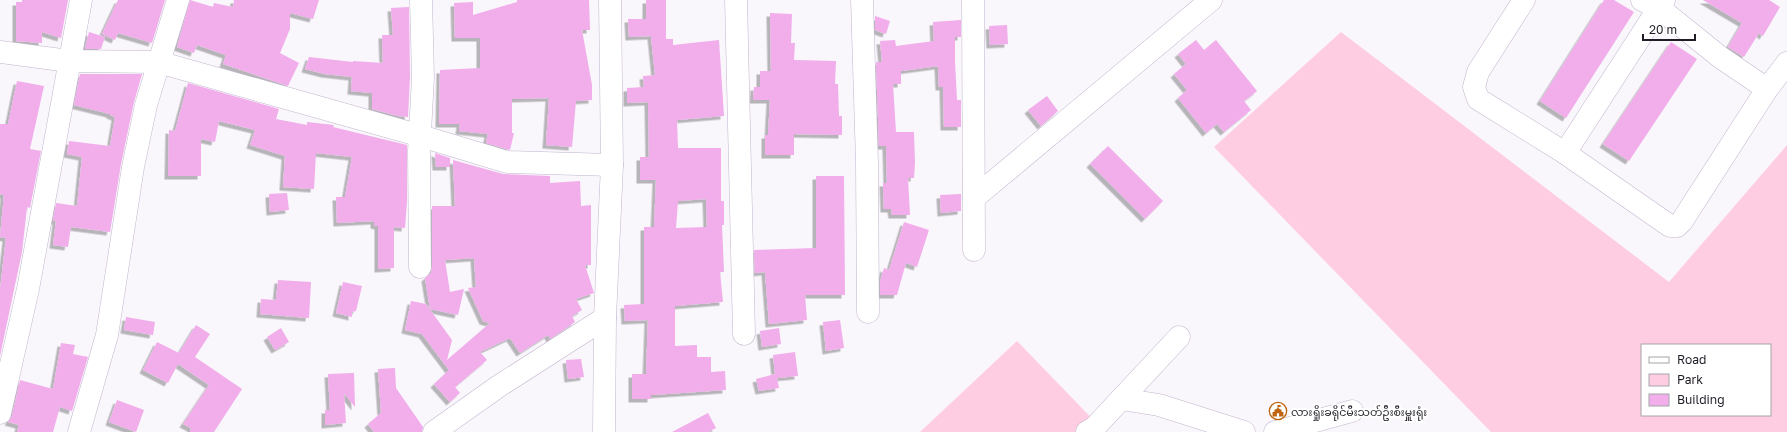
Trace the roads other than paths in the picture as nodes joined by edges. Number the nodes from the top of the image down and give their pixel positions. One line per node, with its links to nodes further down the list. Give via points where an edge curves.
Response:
1 (81, 0): 12 (street)
2 (178, 0): 13 (street)
3 (421, 0): 16 (street)
4 (610, 0): 18 (street)
5 (736, 0): 24 (street)
6 (862, 0): 22 (street)
7 (973, 0): 19 (street)
8 (1211, 0): 19 (street)
9 (1524, 0): 17 (street, via 1478,72 1474,87 1478,99)
10 (1655, 3): 15 (street, via 1720,57); 17 (street)
11 (0, 52): 12 (street)
12 (69, 61): 13 (street); 28 (street, via 28,289)
13 (158, 62): 16 (street); 29 (street, via 133,167 108,335)
14 (1787, 63): 15 (street)
15 (1767, 89): 17 (street, via 1677,226 1670,226)
16 (421, 136): 18 (street, via 507,162); 21 (street)
17 (1565, 153)
18 (612, 165): 23 (street)
19 (974, 198): 20 (street)
20 (974, 250)
21 (420, 267)
22 (868, 312)
23 (605, 318): 30 (street, via 499,386); 31 (street)
24 (744, 334)
25 (1179, 337): 26 (street)
26 (1121, 399): 32 (street); 33 (street, via 1159,405)
27 (1352, 411): 34 (street)
28 (0, 413)
29 (79, 432)
30 (434, 432)
31 (604, 432)
32 (1087, 432)
33 (1244, 432)
34 (1275, 432)

